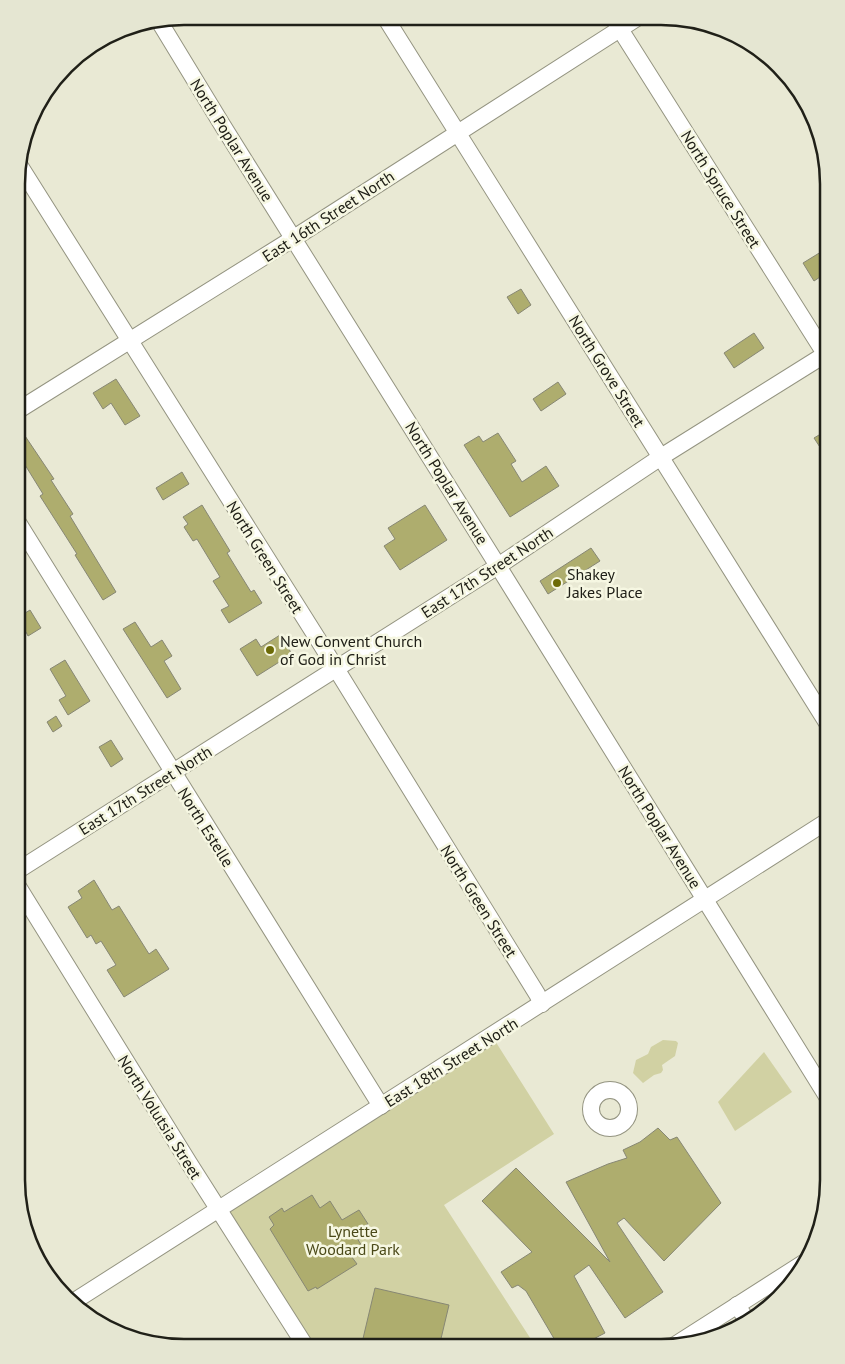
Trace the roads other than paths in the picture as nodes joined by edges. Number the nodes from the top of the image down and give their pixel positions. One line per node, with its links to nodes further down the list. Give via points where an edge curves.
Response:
1 (390, 25): 5 (street, North Grove Street)
2 (613, 25): 5 (street, East 16th Street North)
3 (617, 25): 9 (street, North Spruce Street)
4 (162, 26): 7 (street, North Poplar Avenue)
5 (458, 132): 7 (street, East 16th Street North); 12 (street, North Grove Street)
6 (25, 175): 8 (street, North Green Street)
7 (294, 238): 8 (street, East 16th Street North); 14 (street, North Poplar Avenue)
8 (130, 341): 11 (street, East 16th Street North); 15 (street, North Green Street)
9 (820, 344)
10 (820, 359): 12 (street, East 17th Street North)
11 (25, 406)
12 (661, 457): 14 (street, East 17th Street North); 16 (street, North Grove Street)
13 (25, 534): 17 (street, North Estelle)
14 (498, 566): 15 (street, East 17th Street North); 21 (street, North Poplar Avenue)
15 (336, 669): 17 (street, East 17th Street North); 22 (street, North Green Street)
16 (820, 713)
17 (173, 772): 19 (street, East 17th Street North); 24 (street, North Estelle)
18 (820, 825): 21 (street, East 18th Street North)
19 (25, 866)
20 (25, 898): 25 (street, North Volutsia Street)
21 (704, 899): 22 (street, East 18th Street North); 23 (street, North Poplar Avenue)
22 (542, 1004): 24 (street, East 18th Street North)
23 (820, 1085)
24 (381, 1106): 25 (street, East 18th Street North)
25 (218, 1209): 27 (street, East 18th Street North); 30 (street, North Volutsia Street)
26 (788, 1275): 28 (street)
27 (79, 1298)
28 (742, 1312): 29 (street)
29 (694, 1336)
30 (301, 1339)

